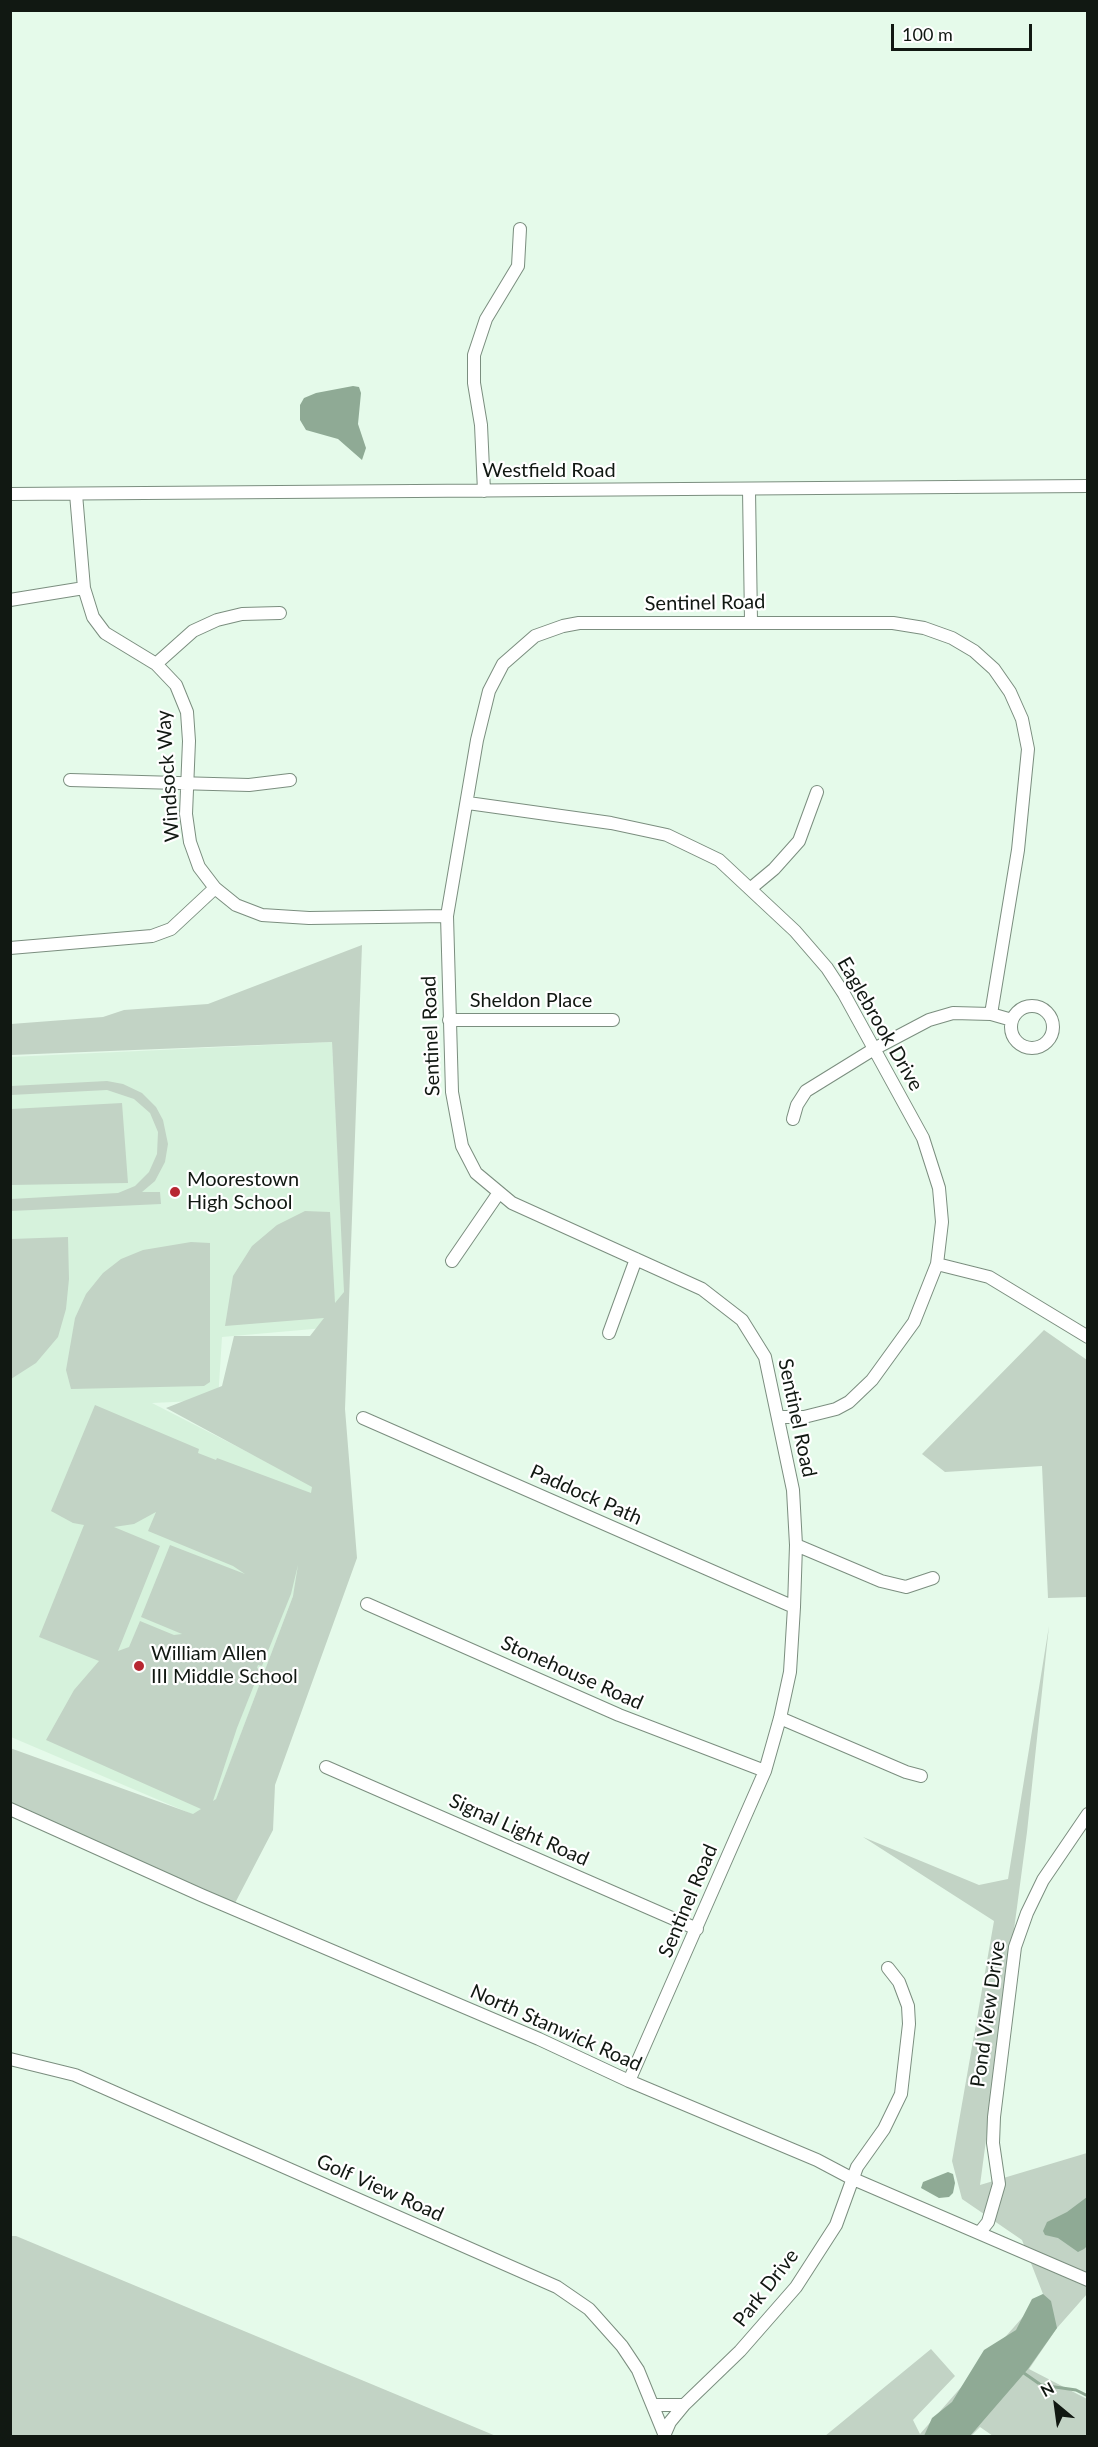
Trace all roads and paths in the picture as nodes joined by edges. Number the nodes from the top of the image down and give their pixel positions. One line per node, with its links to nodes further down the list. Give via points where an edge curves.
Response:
1 (520, 229): 4 (street, via 518,266 486,319 474,355)
2 (1088, 486): 3 (street, Westfield Road)
3 (749, 490): 4 (street, Westfield Road); 10 (street)
4 (484, 491): 6 (street, Westfield Road)
5 (10, 494): 6 (street, Westfield Road)
6 (76, 494): 7 (street, Windsock Way)
7 (84, 588): 8 (street); 11 (street, Windsock Way, via 93,617 105,633)
8 (10, 600)
9 (280, 613): 11 (street, via 242,614 217,620 193,631)
10 (751, 621): 16 (street, Sentinel Road, via 579,624 535,636 503,664 489,691); 21 (street, Sentinel Road, via 894,623 924,628 974,651 1011,692 1022,719 1028,764)
11 (156, 664): 14 (street, Windsock Way, via 176,684 187,712)
12 (70, 780): 14 (street)
13 (290, 780): 14 (street, via 249,785)
14 (187, 785): 17 (street, Windsock Way, via 190,842 199,867)
15 (817, 792): 18 (street, via 799,841)
16 (468, 803): 18 (street, Eaglebrook Drive, via 667,835 705,851); 19 (street, Sentinel Road)
17 (214, 888): 19 (street, Windsock Way, via 236,905 262,915); 20 (street, via 171,929 152,936)
18 (750, 889): 25 (street, Eaglebrook Drive, via 795,931 826,968)
19 (447, 916): 22 (street, Sentinel Road)
20 (10, 948)
21 (991, 1014): 24 (street); 25 (street, via 953,1014 929,1020)
22 (449, 1020): 23 (street, Sheldon Place); 27 (street, Sentinel Road, via 457,1129 476,1173)
23 (613, 1020)
24 (1012, 1020)
25 (874, 1049): 26 (street, via 806,1091 796,1105); 30 (street, Eaglebrook Drive, via 923,1138 935,1171 942,1222)
26 (793, 1119)
27 (498, 1194): 28 (street, Sentinel Road, via 544,1220); 29 (street)
28 (636, 1259): 31 (street); 33 (street, Sentinel Road, via 718,1298 742,1320 765,1357)
29 (452, 1261)
30 (937, 1264): 32 (street, via 989,1277); 33 (street, Eaglebrook Drive, via 914,1322 872,1380 836,1409 804,1417)
31 (609, 1333)
32 (1088, 1337)
33 (779, 1417): 35 (street, Sentinel Road, via 793,1490)
34 (363, 1418): 38 (street, Paddock Path)
35 (796, 1545): 36 (street, via 881,1581 906,1587); 38 (street, Sentinel Road)
36 (933, 1578)
37 (367, 1604): 41 (street, Stonehouse Road, via 630,1719)
38 (794, 1607): 39 (street, Sentinel Road, via 790,1672)
39 (780, 1718): 41 (street, Sentinel Road); 42 (street)
40 (326, 1767): 45 (street, Signal Light Road)
41 (765, 1772): 45 (street, Sentinel Road)
42 (921, 1776)
43 (10, 1809): 48 (street, North Stanwick Road)
44 (1088, 1814): 50 (street, Pond View Drive, via 1043,1881 1016,1947 993,2117 999,2184 988,2222)
45 (697, 1929): 48 (street, Sentinel Road)
46 (888, 1968): 49 (street, Park Drive, via 899,1982 908,2006 901,2094 884,2129)
47 (10, 2059): 52 (street, Golf View Road, via 75,2075 557,2287 589,2309 622,2346 638,2370)
48 (629, 2081): 49 (street, North Stanwick Road)
49 (851, 2178): 50 (street, North Stanwick Road); 53 (street, Park Drive, via 850,2193 836,2224 796,2287 740,2351)
50 (980, 2232): 51 (street, North Stanwick Road)
51 (1088, 2280)
52 (653, 2405): 53 (street); 54 (street, Golf View Road)
53 (684, 2405): 54 (street, Park Drive, via 670,2421)
54 (664, 2436)

